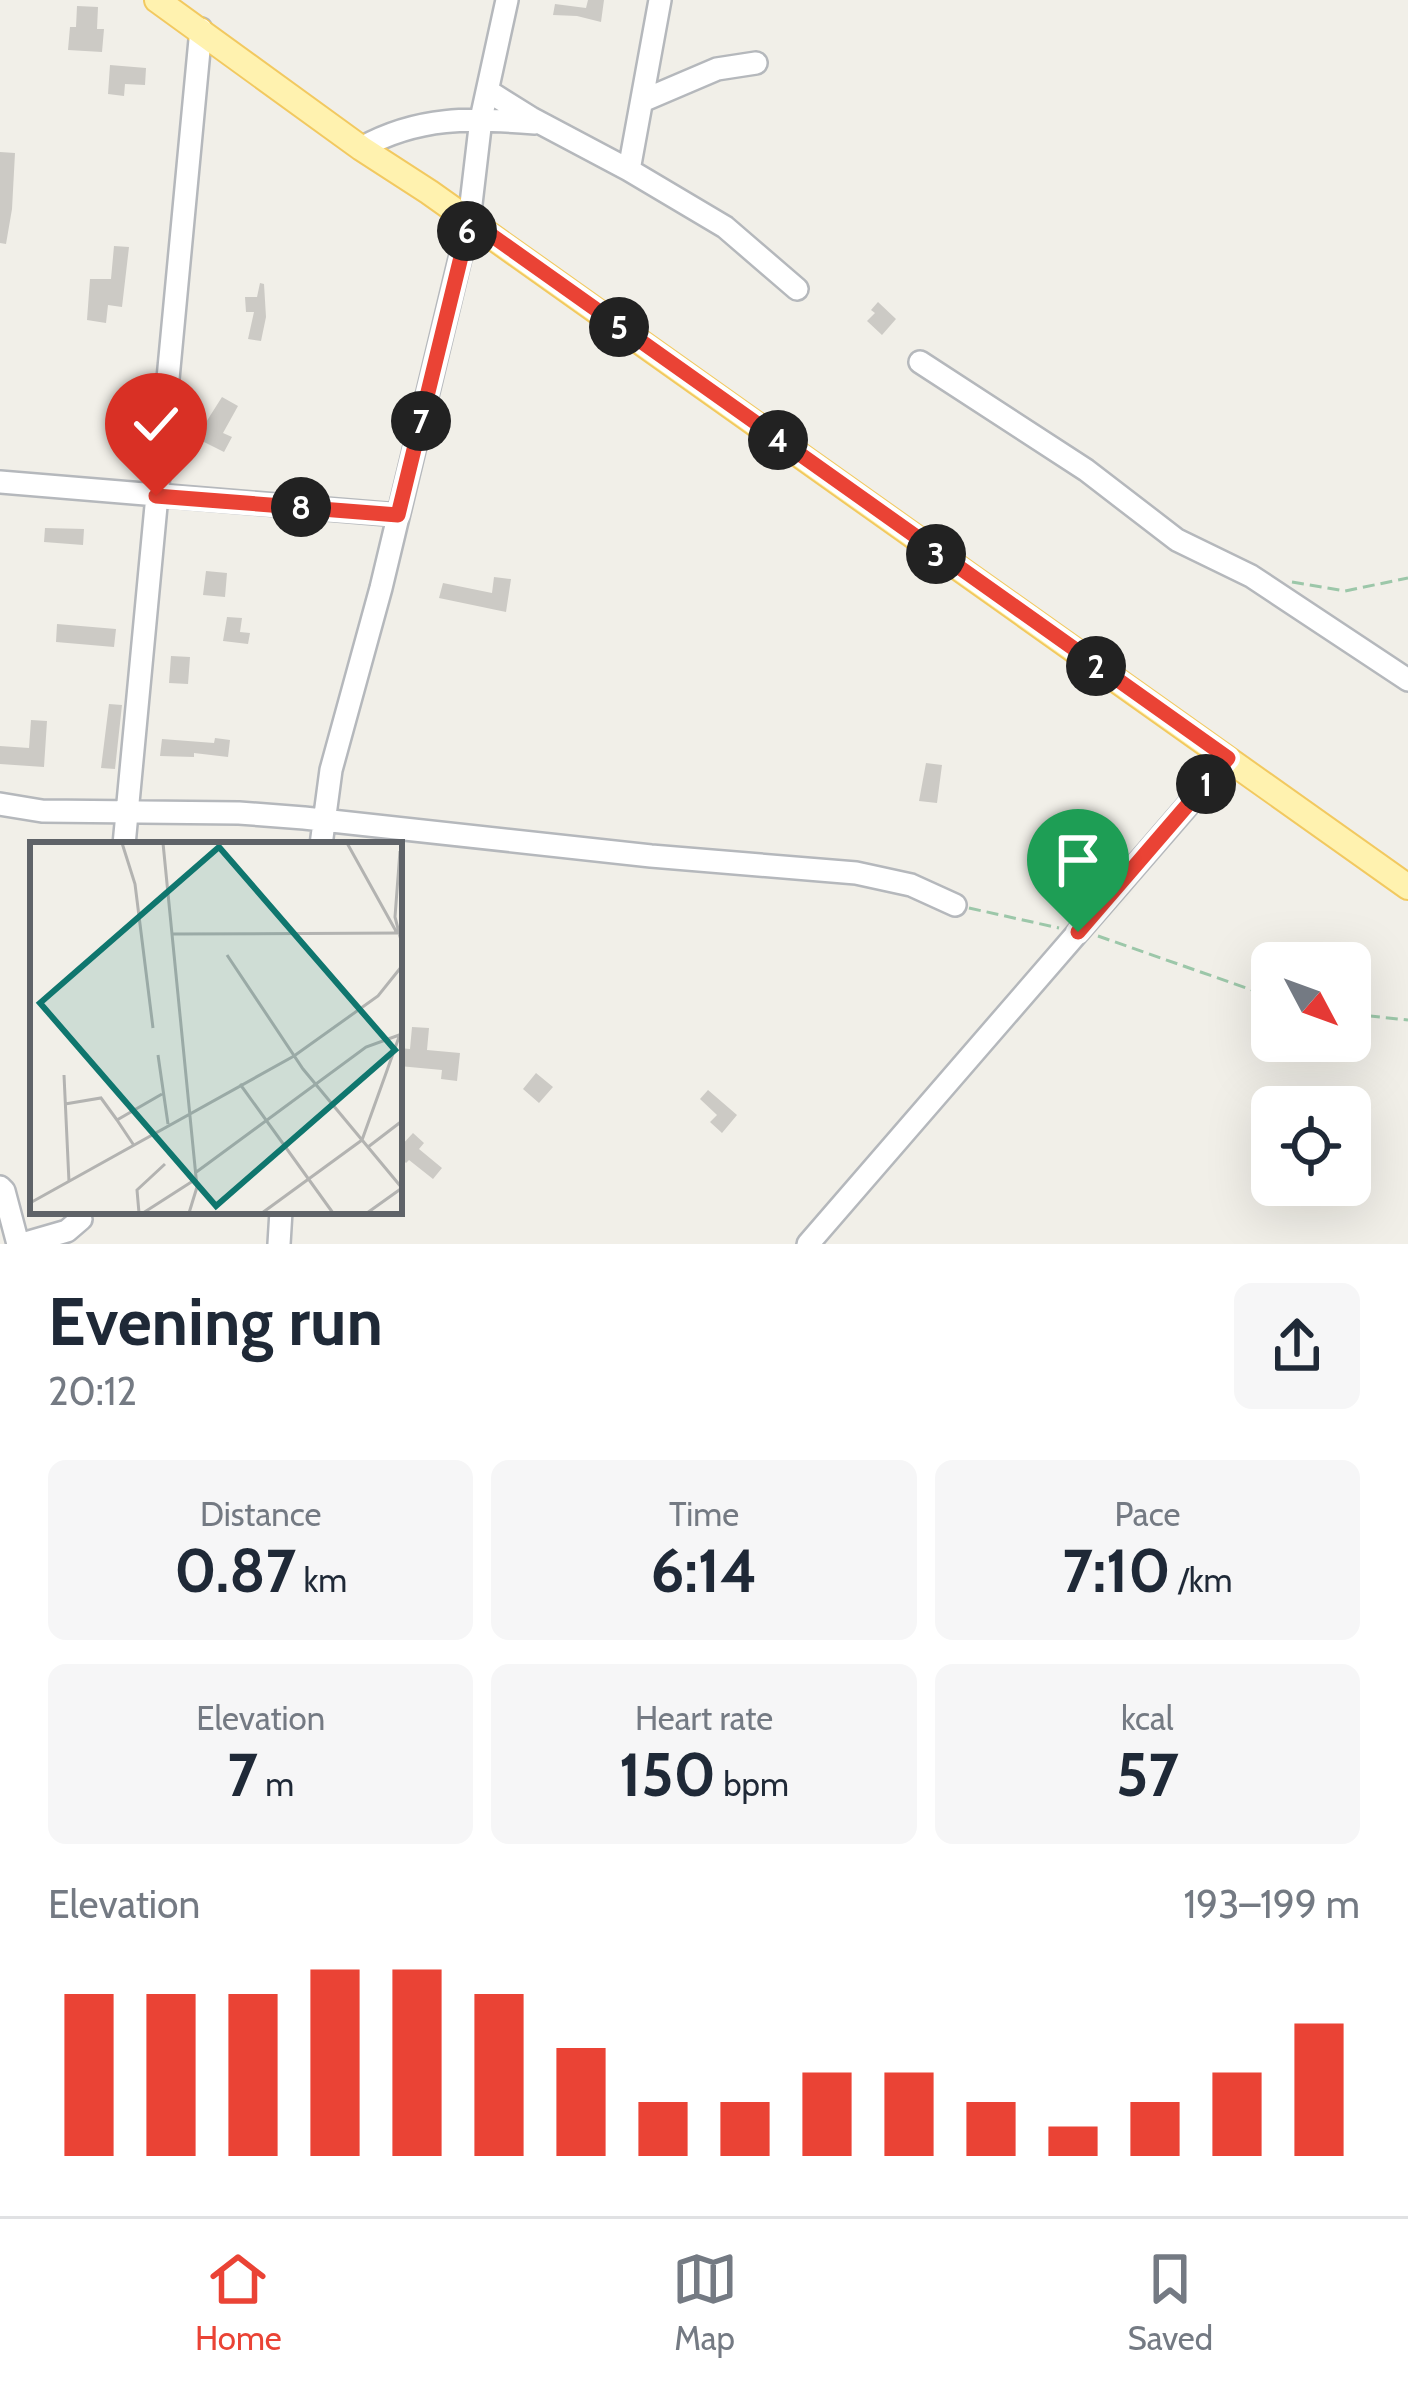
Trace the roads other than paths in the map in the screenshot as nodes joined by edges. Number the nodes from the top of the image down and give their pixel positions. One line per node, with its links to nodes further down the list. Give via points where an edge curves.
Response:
1 (506, 0): 6 (street)
2 (660, 0): 7 (street)
3 (168, 4): 4 (main road)
4 (201, 29): 10 (main road); 16 (street)
5 (756, 63): 7 (street, via 716,69)
6 (488, 91): 8 (street); 9 (street)
7 (642, 101): 11 (street)
8 (482, 119): 9 (street); 10 (street, via 391,131); 12 (street)
9 (542, 124): 11 (street)
10 (361, 148): 12 (main road)
11 (629, 170): 13 (street, via 725,227)
12 (470, 220): 17 (street); 19 (main road)
13 (797, 290)
14 (920, 362): 18 (street, via 1177,540 1251,576)
15 (0, 482): 16 (street)
16 (156, 496): 17 (street); 21 (street)
17 (398, 515): 22 (street)
18 (1408, 680)
19 (1228, 758): 25 (main road); 33 (street)
20 (0, 804): 21 (street)
21 (125, 813): 22 (street); 23 (street)
22 (323, 820): 24 (street); 26 (street, via 856,873)
23 (124, 842)
24 (321, 842)
25 (1408, 887)
26 (956, 904)
27 (0, 1187): 30 (street)
28 (281, 1214): 32 (street)
29 (83, 1215): 30 (street, via 67,1231); 31 (street)
30 (20, 1244)
31 (72, 1244)
32 (279, 1244)
33 (808, 1244)

